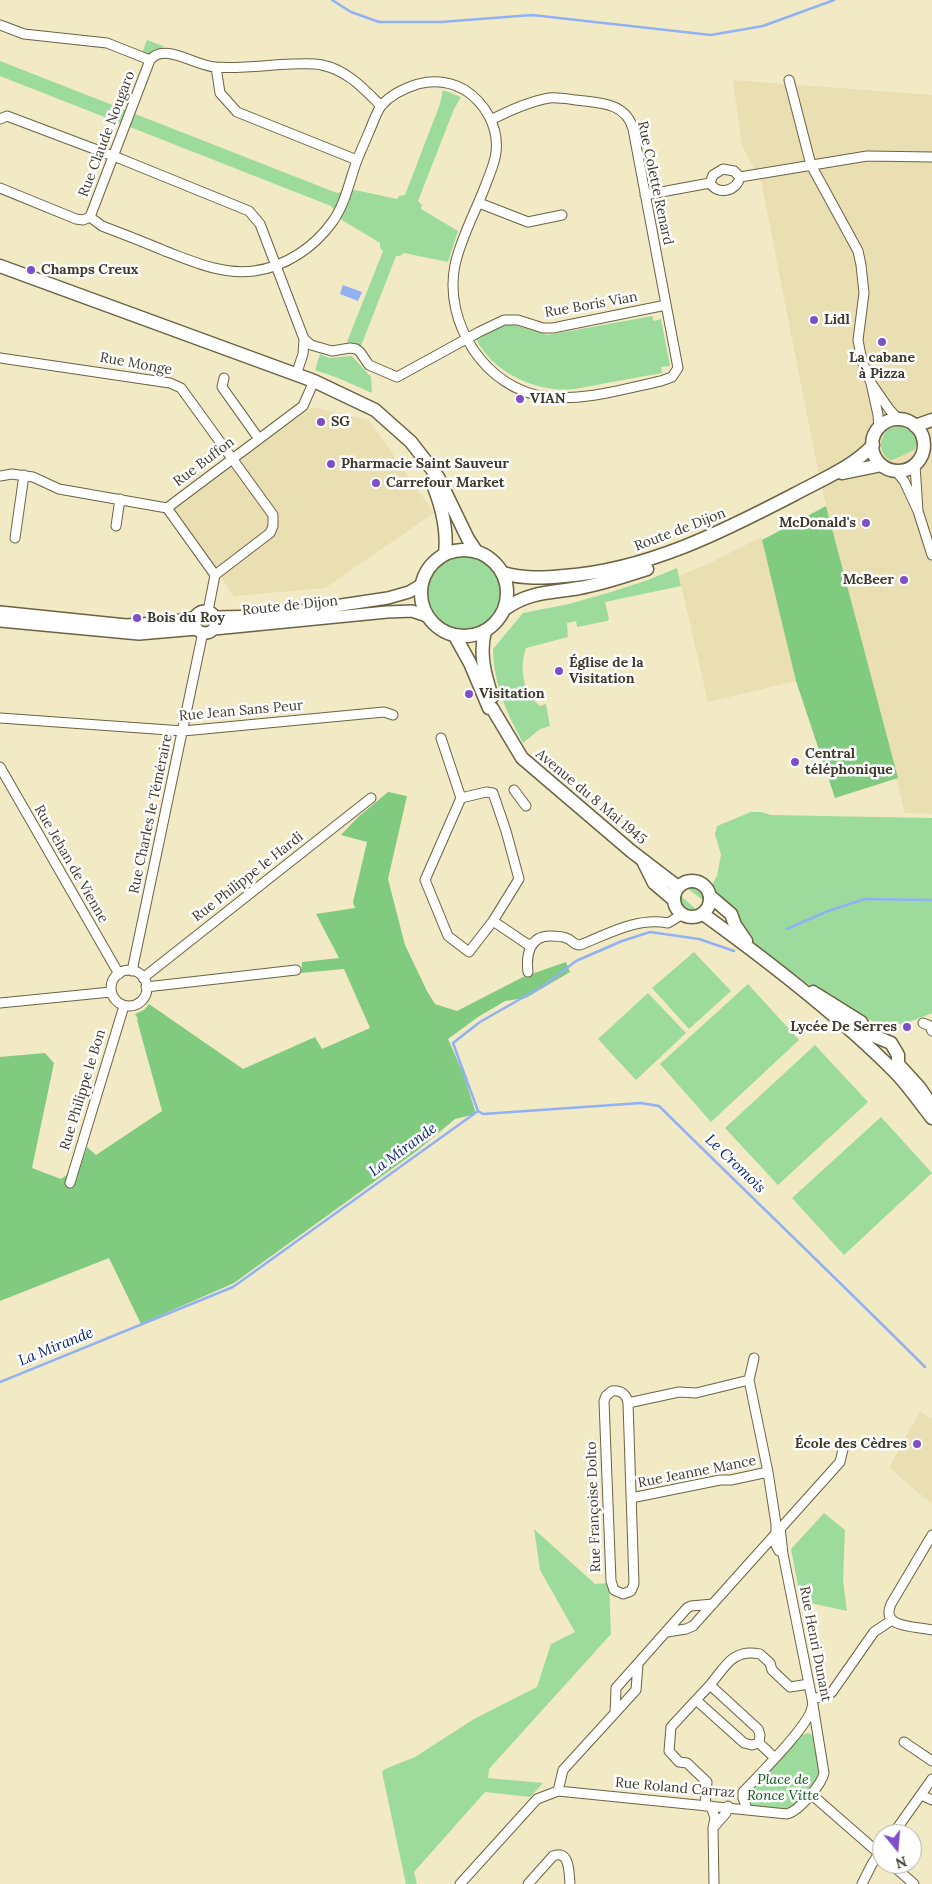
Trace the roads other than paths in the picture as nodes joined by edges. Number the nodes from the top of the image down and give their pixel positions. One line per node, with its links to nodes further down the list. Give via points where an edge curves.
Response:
1 (0, 25): 2 (street, via 24,34 107,43)
2 (150, 60): 3 (street, via 168,53); 8 (street, Rue Claude Nougaro)
3 (216, 67): 5 (street, via 323,65 350,77); 10 (street, via 220,93 237,112)
4 (789, 80): 11 (street)
5 (381, 106): 7 (street, via 404,89 421,83 440,82 471,94); 10 (street)
6 (0, 118): 8 (street, via 7,116)
7 (492, 120): 15 (street, Rue Colette Renard, via 517,107 551,98 602,103 618,108 632,126); 16 (street, via 496,151)
8 (114, 156): 18 (street, Rue Claude Nougaro); 19 (street, via 249,211 260,224)
9 (932, 157): 11 (street, via 867,156)
10 (357, 160): 19 (street, via 343,203 332,223 301,253)
11 (811, 165): 12 (street); 28 (street, via 858,251 864,293 858,340)
12 (740, 177): 13 (street, via 737,185 728,190 717,189); 13 (street, via 734,171 723,169 713,175)
13 (710, 183): 15 (street)
14 (0, 188): 18 (street, via 76,219)
15 (645, 195): 21 (street, Rue Colette Renard)
16 (479, 203): 17 (street, via 528,222); 23 (street, via 461,247 454,275 456,307)
17 (562, 215)
18 (90, 217): 19 (street, via 102,226 211,268 247,272)
19 (276, 265): 22 (street)
20 (0, 266): 25 (main road)
21 (666, 305): 23 (street, Rue Boris Vian, via 554,328 504,320); 23 (street, Rue Colette Renard, via 678,368 672,377 581,397 545,397 522,390 504,380 478,357)
22 (304, 339): 23 (street, Rue Boris Vian, via 311,345 332,351 356,349 371,366 397,378); 25 (street)
23 (466, 339)
24 (0, 358): 37 (street, Rue Monge, via 178,386)
25 (296, 375): 27 (main road)
26 (224, 378): 34 (street, via 222,387)
27 (314, 381): 34 (street, Rue Buffon, via 303,406); 35 (main road, via 381,413)
28 (871, 383): 29 (street); 32 (street)
29 (899, 420): 31 (main road); 32 (main road)
30 (932, 420): 31 (main road)
31 (915, 426): 33 (main road)
32 (879, 428): 36 (main road)
33 (928, 438): 39 (main road)
34 (259, 440): 37 (street, Rue Buffon)
35 (411, 442): 50 (main road, via 438,477); 51 (main road, via 437,494 444,519)
36 (873, 445): 38 (main road, via 876,458); 43 (main road, Route de Dijon, via 864,455)
37 (231, 459): 45 (street, Rue Buffon); 54 (street, Rue Monge, via 273,515 273,526 270,533)
38 (882, 465): 40 (main road); 43 (main road, Route de Dijon)
39 (915, 465): 40 (main road); 46 (street)
40 (896, 471): 46 (street)
41 (24, 475): 42 (street); 44 (street, via 58,489); 49 (street)
42 (0, 476)
43 (828, 477): 47 (main road, Route de Dijon)
44 (120, 499): 45 (street); 48 (street)
45 (167, 508): 54 (street)
46 (918, 510): 52 (street)
47 (736, 525): 53 (main road, Route de Dijon, via 668,554 616,569 535,579); 56 (main road, via 653,568 578,588 531,594)
48 (116, 526)
49 (15, 538)
50 (476, 551): 51 (main road, via 460,550); 53 (main road, via 492,560)
51 (445, 554): 55 (main road, via 428,569)
52 (932, 555)
53 (503, 573): 56 (main road, via 508,591)
54 (215, 575): 59 (street)
55 (421, 585): 59 (street, Route de Dijon, via 388,598 268,616); 60 (main road, via 422,604)
56 (505, 608): 64 (main road, via 497,622)
57 (0, 612): 58 (street, Route de Dijon)
58 (17, 613): 61 (street); 63 (street, Route de Dijon, via 126,624 170,622)
59 (212, 614): 63 (street, via 216,623); 63 (street, Route de Dijon, via 201,612)
60 (427, 616): 63 (street, Route de Dijon, via 387,612); 65 (main road, via 436,627)
61 (0, 617)
62 (0, 621): 63 (street, Route de Dijon, via 139,634)
63 (202, 627): 69 (street, Rue Charles le Téméraire)
64 (485, 631): 65 (main road); 66 (main road, Avenue du 8 Mai 1945, via 482,655 494,701)
65 (455, 636): 66 (main road, via 489,708)
66 (492, 708): 76 (main road, Avenue du 8 Mai 1945, via 522,758)
67 (393, 715): 69 (street, Rue Jean Sans Peur, via 384,712)
68 (0, 718): 69 (street, Rue Jean Sans Peur)
69 (183, 731): 86 (street, Rue Charles le Téméraire)
70 (441, 738): 74 (street)
71 (0, 767): 88 (street, Rue Jehan de Vienne)
72 (514, 790): 75 (street)
73 (370, 798): 90 (street, Rue Philippe le Hardi)
74 (461, 798): 82 (street, via 493,793 519,879); 82 (street, via 425,880 448,936 469,952)
75 (526, 806)
76 (637, 856): 77 (main road, Avenue du 8 Mai 1945); 79 (main road, via 656,886)
77 (678, 887): 78 (main road, via 694,881 705,886); 79 (main road)
78 (710, 896): 81 (main road, via 709,906); 84 (main road, via 731,914 740,934)
79 (674, 900): 80 (main road)
80 (683, 914): 81 (main road, via 693,917); 83 (street, via 668,923 638,922 580,945 556,936 538,939)
81 (703, 914): 84 (main road)
82 (492, 921): 83 (street, via 527,944)
83 (533, 944): 87 (street, via 527,957)
84 (760, 956): 89 (main road)
85 (296, 970): 90 (street)
86 (132, 971): 88 (street); 90 (street)
87 (528, 972)
88 (119, 974): 91 (street, via 112,981)
89 (784, 975): 96 (main road); 96 (main road, via 850,1014 861,1022 866,1033 888,1040 898,1055)
90 (145, 982): 93 (street, via 144,998)
91 (111, 992): 92 (street); 93 (street, via 115,1000)
92 (0, 1003)
93 (124, 1006): 99 (street, Rue Philippe le Bon)
94 (923, 1023): 95 (street)
95 (932, 1031)
96 (892, 1064): 97 (main road, via 919,1087); 98 (main road)
97 (932, 1106)
98 (932, 1118)
99 (70, 1183)
100 (754, 1358): 101 (street)
101 (749, 1380): 102 (street, via 703,1392 679,1392); 104 (street, Rue Henri Dunant)
102 (628, 1403): 105 (street, Rue Françoise Dolto); 105 (street, Rue Françoise Dolto, via 624,1394 617,1390 609,1393 604,1401 611,1581 614,1590 623,1594 634,1584)
103 (844, 1445): 107 (street, via 840,1462)
104 (768, 1472): 105 (street, Rue Jeanne Mance); 106 (street, Rue Henri Dunant)
105 (631, 1498)
106 (773, 1504): 107 (street); 108 (street, Rue Henri Dunant)
107 (788, 1519): 108 (street)
108 (778, 1530): 110 (street); 111 (street, Rue Henri Dunant)
109 (932, 1535): 113 (street, via 890,1606)
110 (759, 1552): 111 (street, via 767,1549); 112 (street)
111 (781, 1553): 117 (street, Rue Henri Dunant)
112 (713, 1604): 115 (street, via 693,1626); 115 (street, via 687,1608)
113 (892, 1620): 114 (street, via 907,1627); 119 (street, via 874,1632 832,1692)
114 (932, 1630)
115 (667, 1632): 116 (street)
116 (638, 1664): 121 (street, via 636,1690); 121 (street, via 616,1688)
117 (808, 1684): 118 (street, via 790,1687 760,1654 742,1653 734,1657); 119 (street, Rue Henri Dunant)
118 (710, 1685): 120 (street); 125 (street, via 758,1729)
119 (812, 1699): 122 (street, via 810,1716); 123 (street, Rue Henri Dunant)
120 (696, 1700): 125 (street, via 744,1743); 134 (street, via 671,1727 669,1751 707,1782)
121 (615, 1713): 129 (street, via 563,1770)
122 (798, 1732): 123 (street, via 810,1730); 126 (street)
123 (819, 1740): 131 (street, Rue Henri Dunant, via 824,1775)
124 (904, 1742): 127 (street)
125 (758, 1743): 126 (street)
126 (774, 1758): 130 (street)
127 (932, 1761)
128 (932, 1780): 132 (street)
129 (558, 1790): 134 (street, Rue Roland Carraz); 142 (street, via 537,1800)
130 (744, 1792): 135 (street); 136 (street, via 742,1798)
131 (811, 1794): 136 (street, Rue Roland Carraz, via 789,1814); 139 (street)
132 (921, 1795): 133 (street); 137 (street)
133 (932, 1800)
134 (708, 1806): 135 (street, Rue Roland Carraz); 138 (street, via 714,1816)
135 (728, 1806): 136 (street, Rue Roland Carraz); 138 (street)
136 (747, 1808)
137 (900, 1824)
138 (713, 1828): 145 (street)
139 (872, 1845)
140 (872, 1868): 146 (street)
141 (902, 1874): 147 (street)
142 (460, 1884)
143 (528, 1884): 144 (street, via 553,1856 558,1855 567,1861)
144 (570, 1884)
145 (714, 1884)
146 (862, 1884)
147 (914, 1884)

